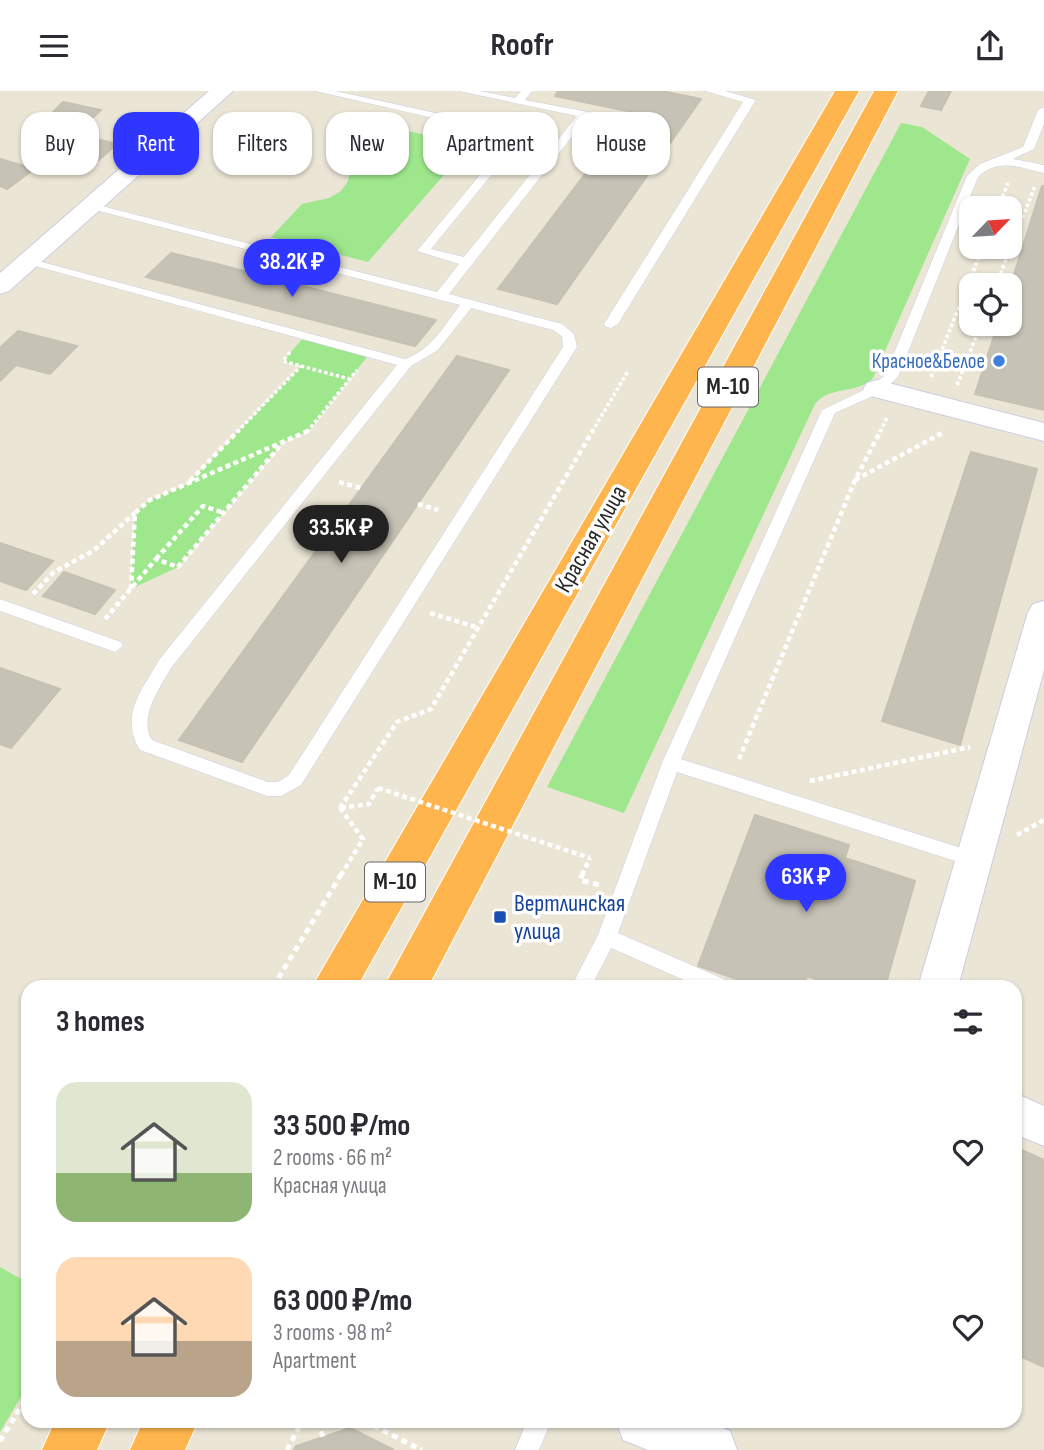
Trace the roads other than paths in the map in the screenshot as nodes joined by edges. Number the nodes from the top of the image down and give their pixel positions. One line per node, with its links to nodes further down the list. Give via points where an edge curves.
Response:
1 (222, 91): 14 (street)
2 (320, 91): 10 (lane)
3 (388, 91): 10 (lane)
4 (464, 91): 9 (lane)
5 (527, 91): 9 (lane)
6 (710, 91): 20 (lane, via 750,100)
7 (847, 91): 30 (highway, Красная улица / М-10)
8 (886, 91): 31 (highway, Красная улица / М-10)
9 (518, 102): 16 (lane, via 583,114)
10 (375, 103): 16 (lane, via 519,134 423,251)
11 (1044, 110): 12 (lane, via 1028,149)
12 (1002, 160): 13 (lane); 22 (lane, via 978,169 973,176 891,376)
13 (1043, 169)
14 (90, 207): 15 (street); 18 (lane)
15 (27, 262): 17 (street); 21 (lane)
16 (467, 262): 18 (lane)
17 (0, 286)
18 (440, 297): 19 (lane)
19 (467, 304): 21 (lane, via 430,352); 21 (lane, via 557,326 568,334 570,347 295,780 267,789 146,745 141,740 141,708 165,664)
20 (611, 324)
21 (406, 363)
22 (911, 398): 23 (street); 27 (lane, via 829,410)
23 (1044, 432)
24 (0, 605): 26 (lane)
25 (1044, 612): 28 (street)
26 (115, 646)
27 (671, 762): 28 (lane); 29 (lane)
28 (974, 859): 34 (street)
29 (607, 937): 32 (lane); 33 (lane)
30 (338, 980)
31 (410, 980)
32 (585, 980)
33 (705, 980)
34 (940, 980)
35 (1022, 1116): 36 (street)
36 (1044, 1126)
37 (80, 1428): 41 (highway)
38 (168, 1428): 42 (highway)
39 (536, 1428): 43 (lane)
40 (659, 1428): 44 (main road)
41 (68, 1450)
42 (156, 1450)
43 (527, 1450)
44 (711, 1450)

